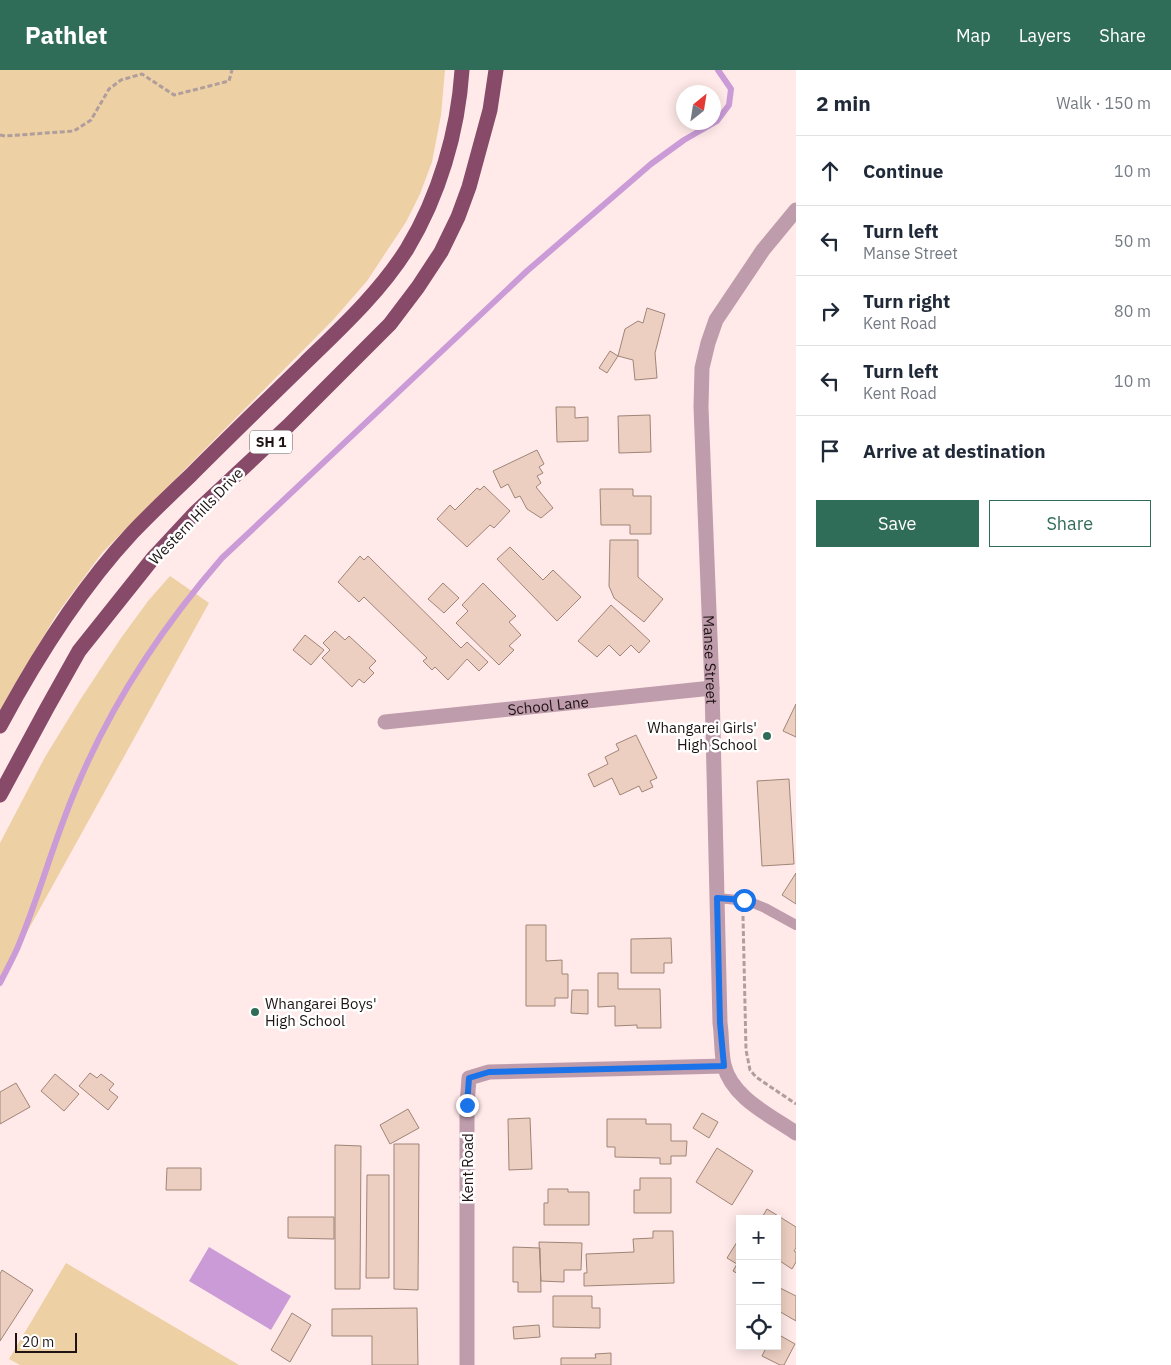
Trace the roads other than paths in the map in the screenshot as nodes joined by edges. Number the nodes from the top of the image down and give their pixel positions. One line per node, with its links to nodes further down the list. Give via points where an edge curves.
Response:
1 (462, 70): 6 (highway, Western Hills Drive / SH 1, via 459,105 444,165 433,198 406,250 353,316 132,533 53,634)
2 (496, 70): 7 (highway, Western Hills Drive / SH 1, via 490,110 458,218 418,287 390,324 196,512 154,558 79,651)
3 (796, 210): 4 (street, Manse Street, via 763,250 716,320 702,368)
4 (712, 688): 5 (street, School Lane); 8 (street, Manse Street)
5 (385, 722)
6 (0, 726)
7 (0, 795)
8 (717, 898): 9 (lane, via 748,901); 10 (street, Manse Street)
9 (796, 924)
10 (724, 1066): 11 (street, Manse Street, via 731,1084 742,1095); 12 (street, Kent Road, via 489,1072 469,1078)
11 (796, 1133)
12 (467, 1365)

